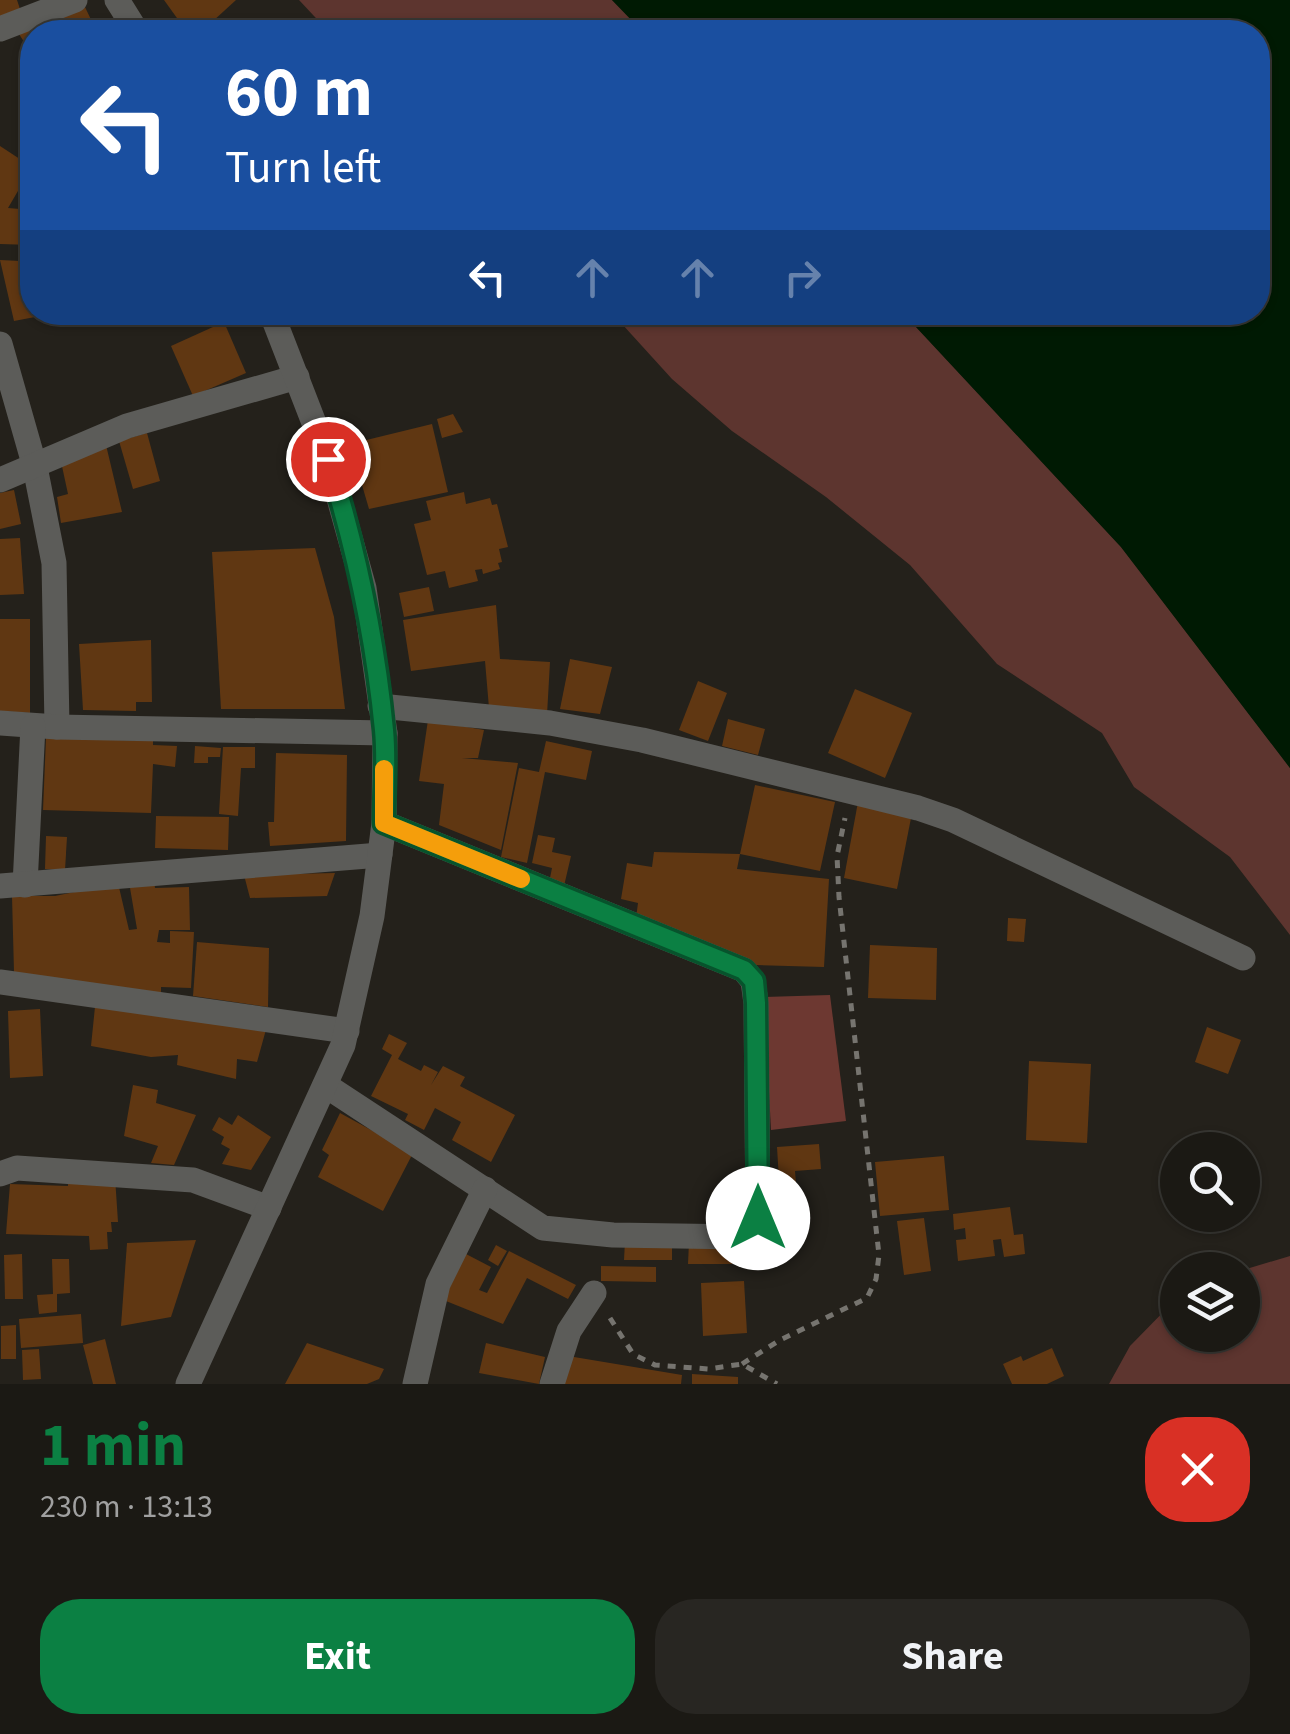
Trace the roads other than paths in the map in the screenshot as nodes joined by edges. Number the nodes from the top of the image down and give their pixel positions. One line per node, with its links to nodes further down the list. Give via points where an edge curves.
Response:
1 (75, 0): 2 (street)
2 (23, 20)
3 (276, 325): 5 (street)
4 (0, 344): 6 (street)
5 (297, 377): 6 (street, via 128,426); 8 (street, via 350,531)
6 (34, 467): 7 (street); 10 (street, via 54,564)
7 (0, 480)
8 (380, 706): 11 (street); 15 (street, via 550,723 642,740 953,820)
9 (0, 723): 10 (street)
10 (44, 727): 11 (street); 14 (street)
11 (384, 733): 12 (street)
12 (384, 823): 13 (street); 20 (street, via 744,970 754,981 758,1218 744,1237 542,1228)
13 (380, 855): 14 (street); 17 (street)
14 (12, 886)
15 (1243, 958)
16 (0, 982): 17 (street)
17 (347, 1031): 18 (street)
18 (325, 1086): 20 (street); 21 (street)
19 (0, 1174): 21 (street, via 17,1168 193,1180)
20 (486, 1188): 24 (street, via 438,1284)
21 (269, 1208): 23 (street)
22 (594, 1293): 25 (street, via 569,1330)
23 (188, 1384)
24 (414, 1384)
25 (552, 1384)

